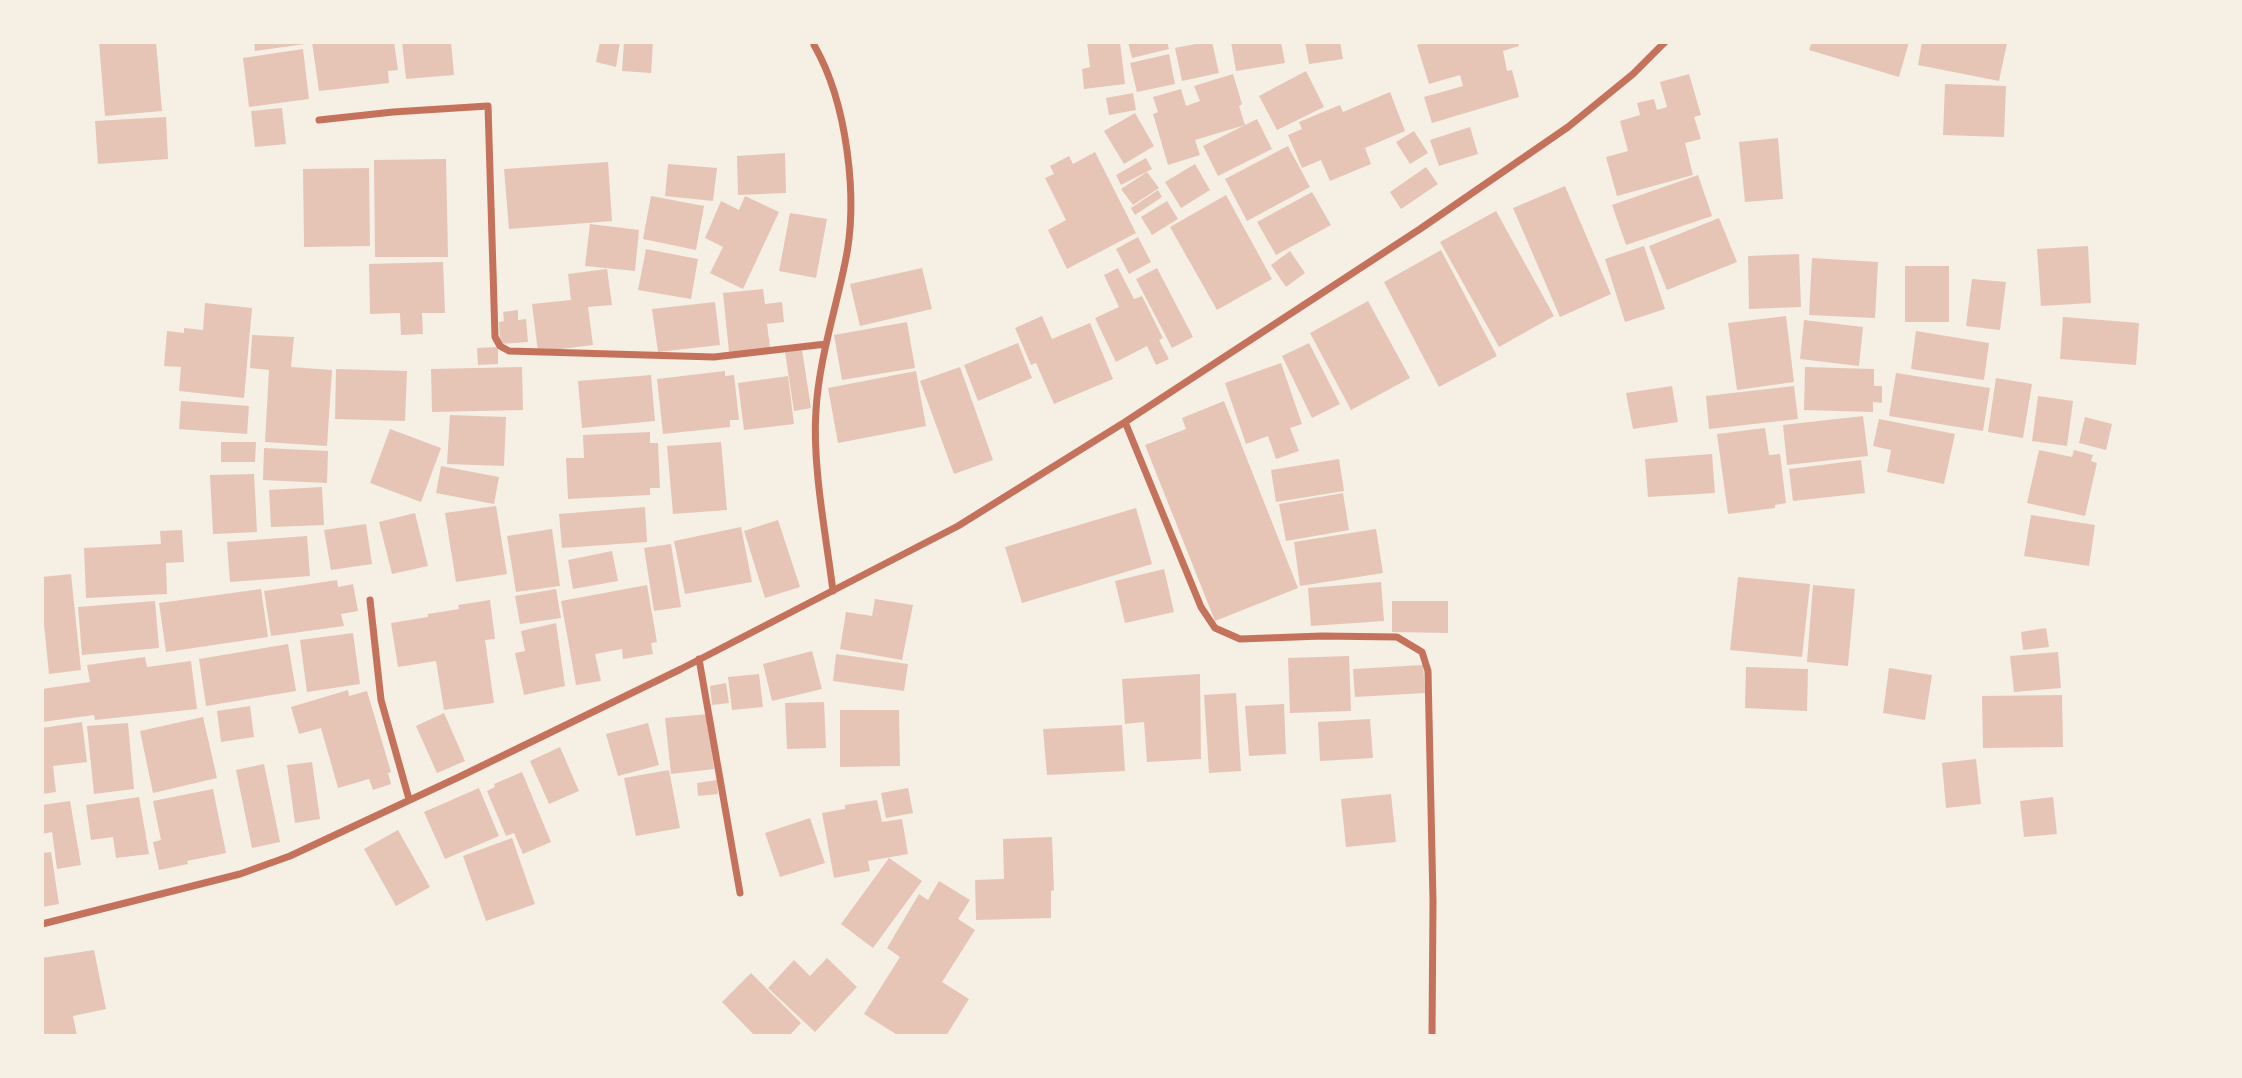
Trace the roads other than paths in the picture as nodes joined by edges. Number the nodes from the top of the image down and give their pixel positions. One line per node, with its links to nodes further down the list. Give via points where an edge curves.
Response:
1 (1665, 42): 5 (street, via 1633,74 1556,135)
2 (814, 45): 4 (street, via 836,92 852,205 845,263)
3 (320, 120): 4 (street, via 488,106 495,337 509,351 714,357)
4 (826, 344): 6 (street, via 816,438)
5 (1125, 422): 6 (street, via 958,526); 12 (street, via 1201,607 1215,628 1240,639 1397,637 1422,652 1429,698)
6 (833, 591): 8 (street)
7 (370, 600): 9 (street, via 381,701)
8 (699, 659): 9 (street); 10 (street)
9 (409, 799): 11 (street, via 264,867)
10 (740, 893)
11 (42, 925)
12 (1432, 1036)

